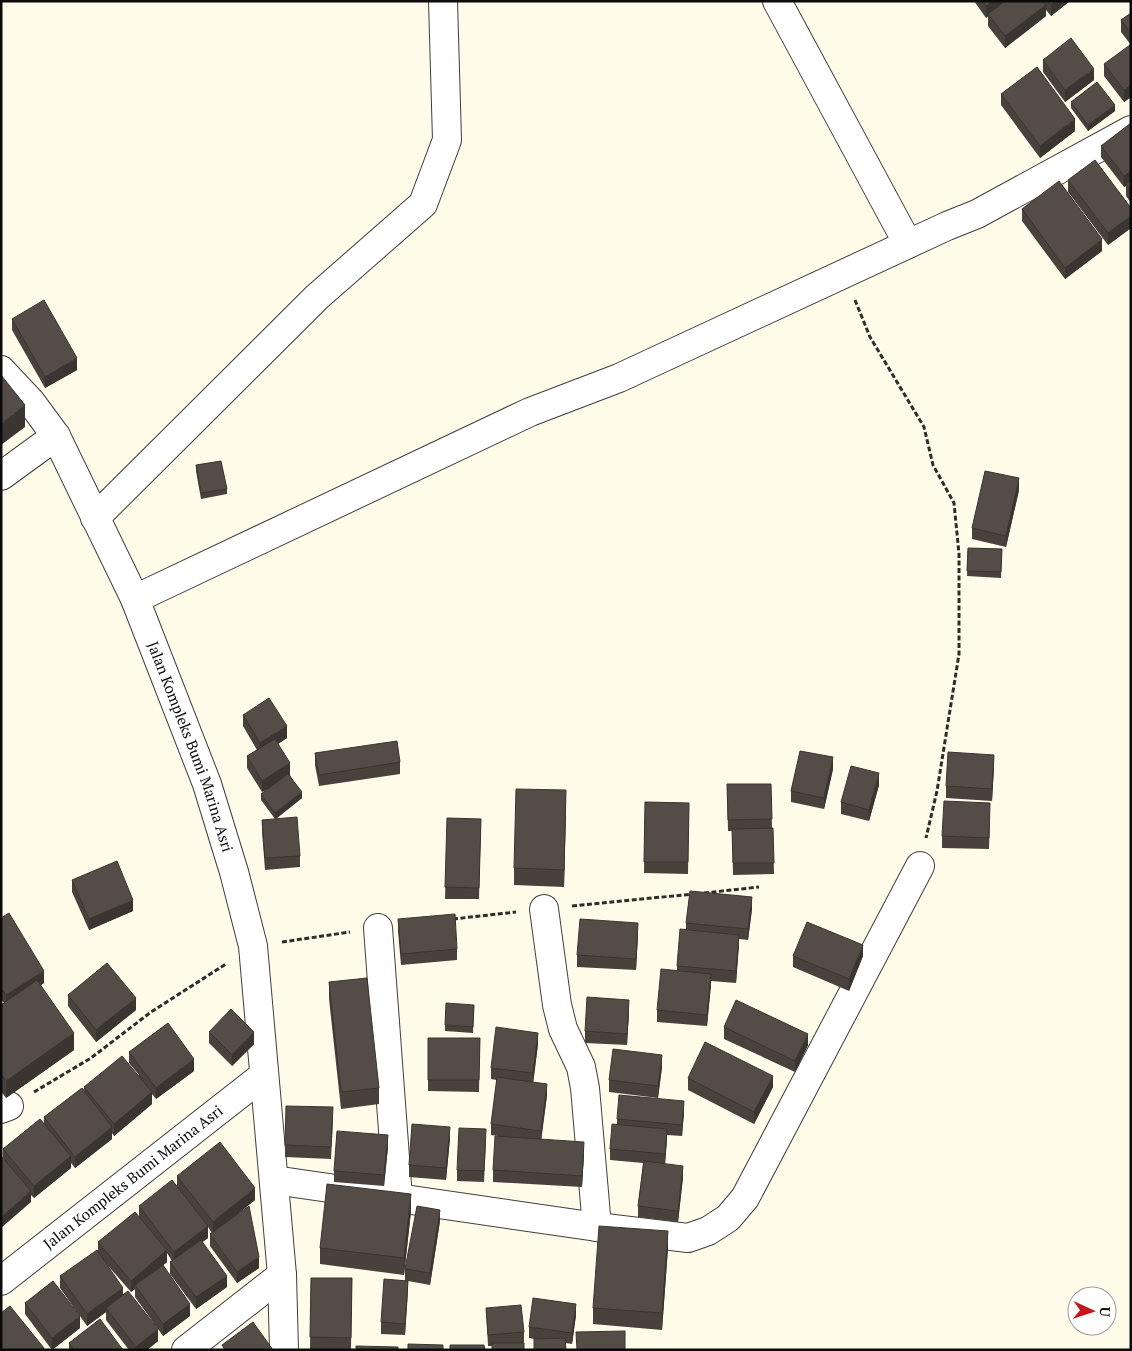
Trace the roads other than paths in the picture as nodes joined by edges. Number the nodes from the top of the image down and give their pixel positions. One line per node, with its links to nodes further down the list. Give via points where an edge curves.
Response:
1 (443, 1): 8 (street, via 447,140 423,204 317,297)
2 (777, 1): 4 (street)
3 (1131, 130): 4 (street, via 977,214)
4 (908, 244): 9 (street, via 619,378 530,412)
5 (1, 370): 6 (street, Jalan Kompleks Bumi Marina Asri, via 31,402)
6 (56, 436): 7 (street); 8 (street, Jalan Kompleks Bumi Marina Asri)
7 (1, 476)
8 (95, 518): 9 (street, Jalan Kompleks Bumi Marina Asri)
9 (135, 599): 13 (street, Jalan Kompleks Bumi Marina Asri, via 207,784 234,872 253,946)
10 (920, 866): 16 (street, via 745,1198 728,1218 708,1231 688,1238)
11 (544, 909): 16 (street, via 557,1004 563,1029 581,1067 585,1088)
12 (378, 928): 15 (street)
13 (264, 1075): 14 (street, Jalan Kompleks Bumi Marina Asri); 18 (street, Jalan Kompleks Bumi Marina Asri)
14 (274, 1180): 15 (street); 17 (street, Jalan Kompleks Bumi Marina Asri)
15 (398, 1198): 16 (street)
16 (597, 1227)
17 (282, 1275): 19 (street); 20 (street, Jalan Kompleks Bumi Marina Asri)
18 (1, 1280)
19 (186, 1350)
20 (284, 1350)

